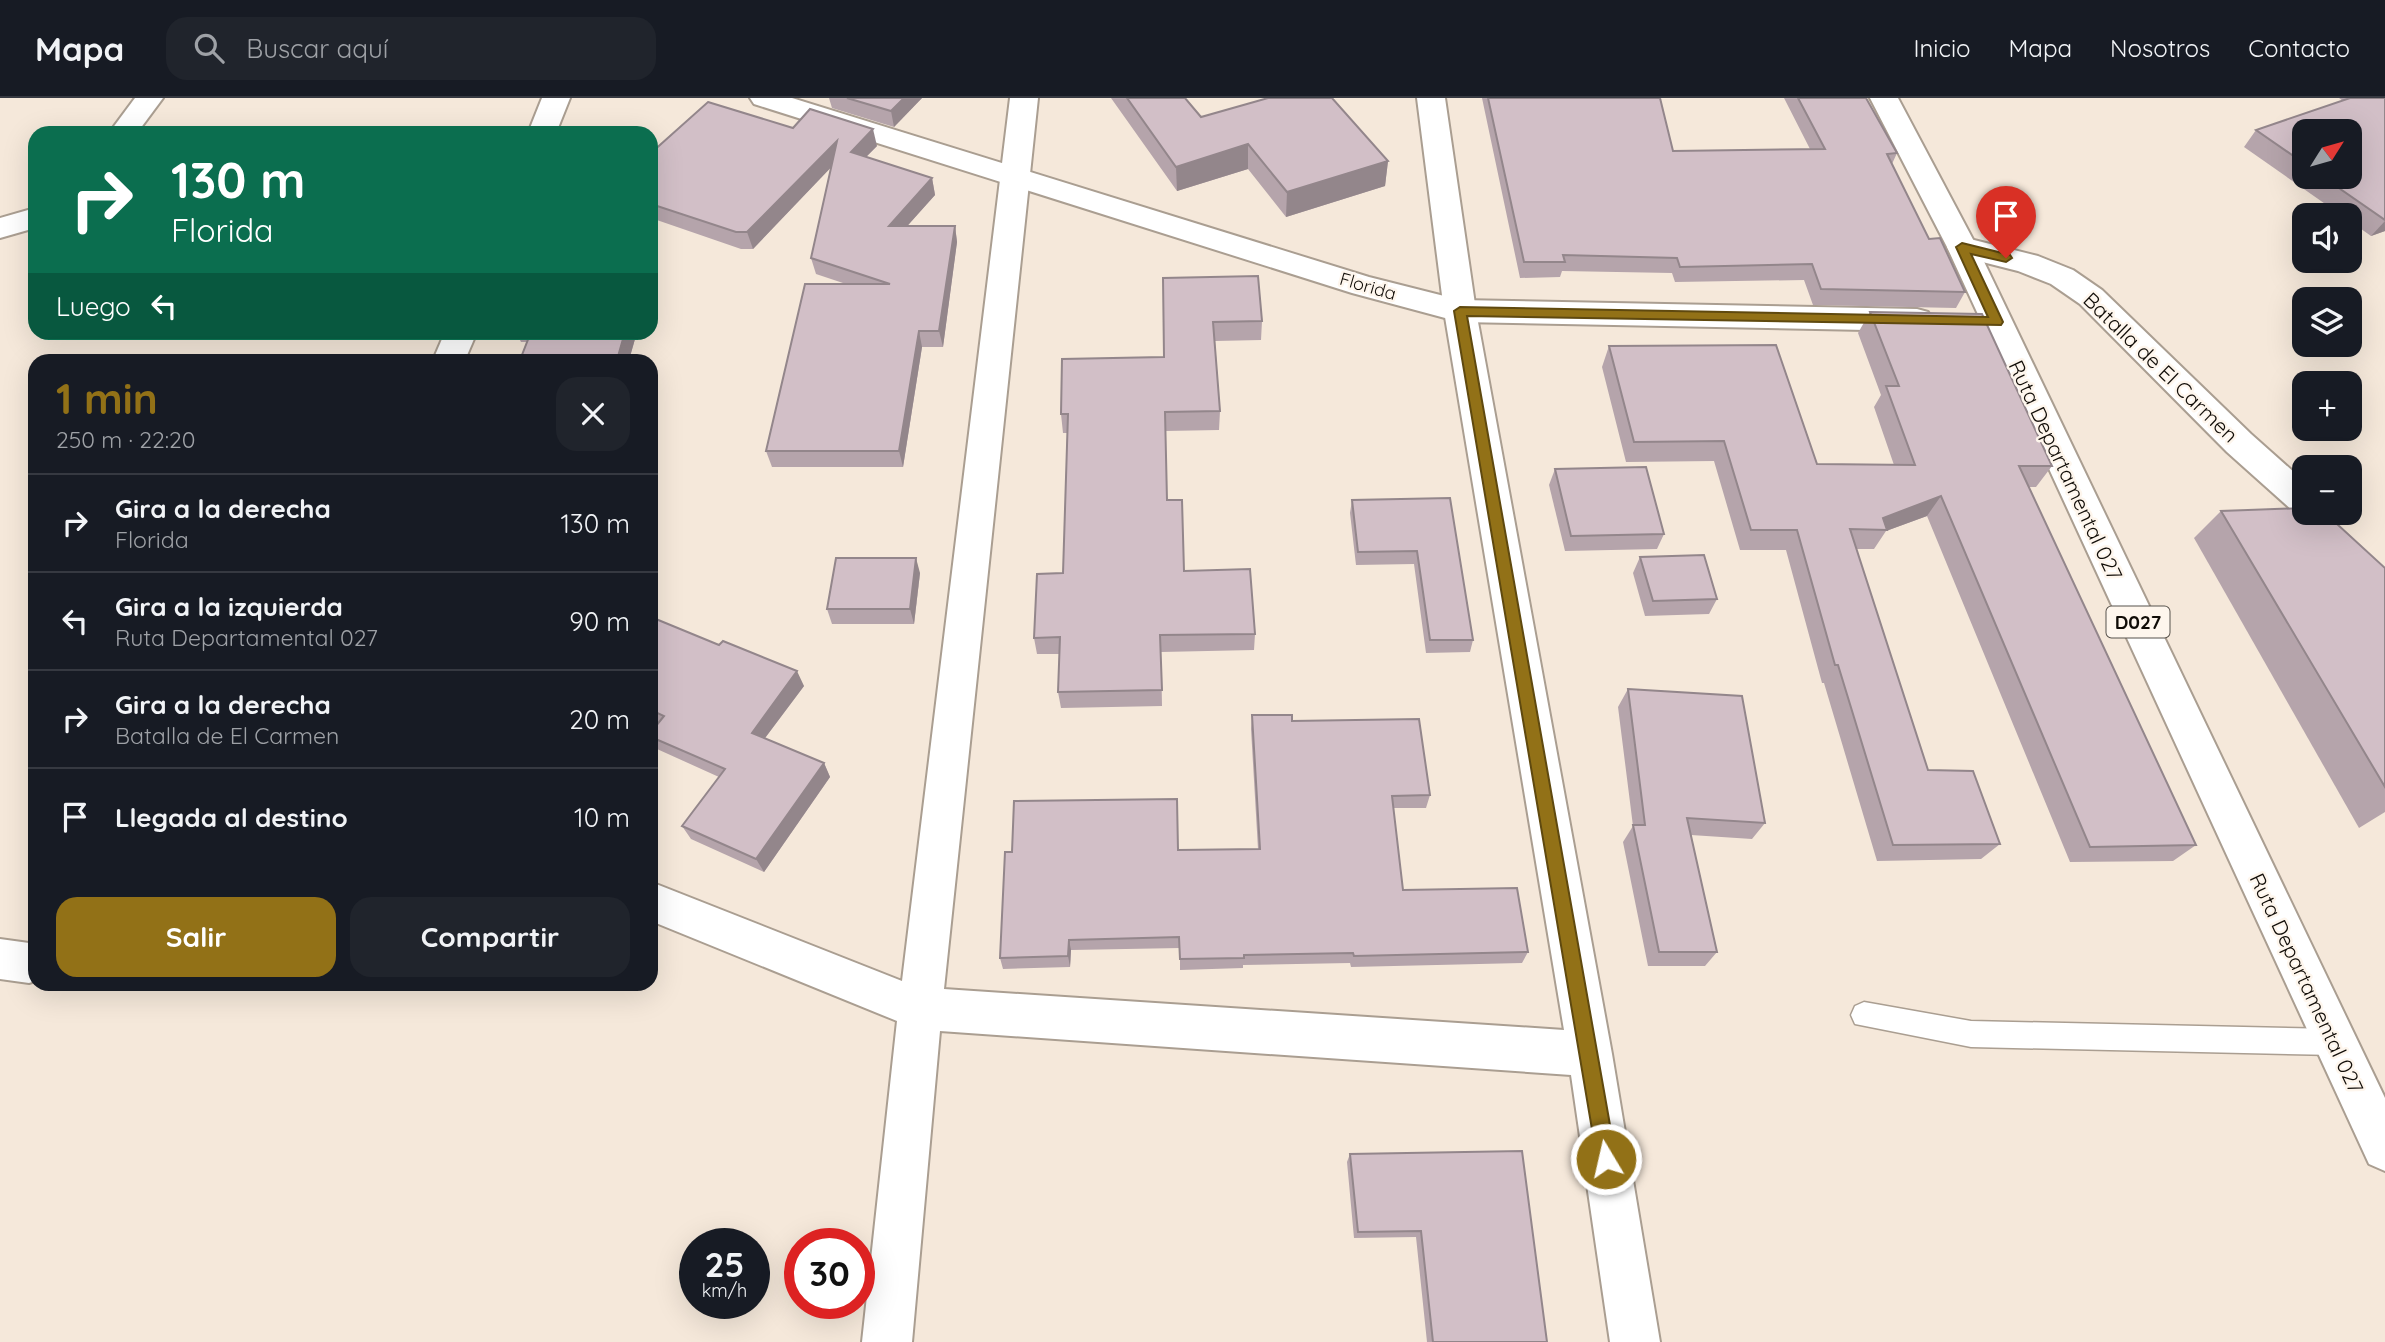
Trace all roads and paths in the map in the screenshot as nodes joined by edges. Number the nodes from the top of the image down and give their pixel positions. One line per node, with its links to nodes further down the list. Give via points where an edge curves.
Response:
1 (149, 98): 7 (street)
2 (556, 98): 8 (street)
3 (764, 98): 9 (street, Florida)
4 (1024, 98): 9 (street)
5 (1431, 98): 13 (street)
6 (1884, 98): 12 (street, Ruta Departamental 027 / D027)
7 (129, 126)
8 (545, 126)
9 (1015, 176): 13 (street, Florida, via 1363,286); 19 (street)
10 (28, 220): 11 (street)
11 (0, 228)
12 (1962, 247): 14 (street, Ruta Departamental 027 / D027); 15 (street, Batalla de El Carmen, via 2062,276 2091,297)
13 (1460, 311): 14 (street, Florida); 22 (street)
14 (1969, 321): 21 (street, Ruta Departamental 027 / D027)
15 (2292, 491)
16 (658, 904): 19 (street)
17 (0, 959): 18 (street)
18 (28, 963)
19 (920, 1009): 22 (street); 24 (street)
20 (1864, 1015): 21 (lane, via 1971,1034)
21 (2335, 1042): 23 (street, Ruta Departamental 027 / D027)
22 (1590, 1054): 25 (street)
23 (2385, 1148)
24 (887, 1342)
25 (1634, 1342)

